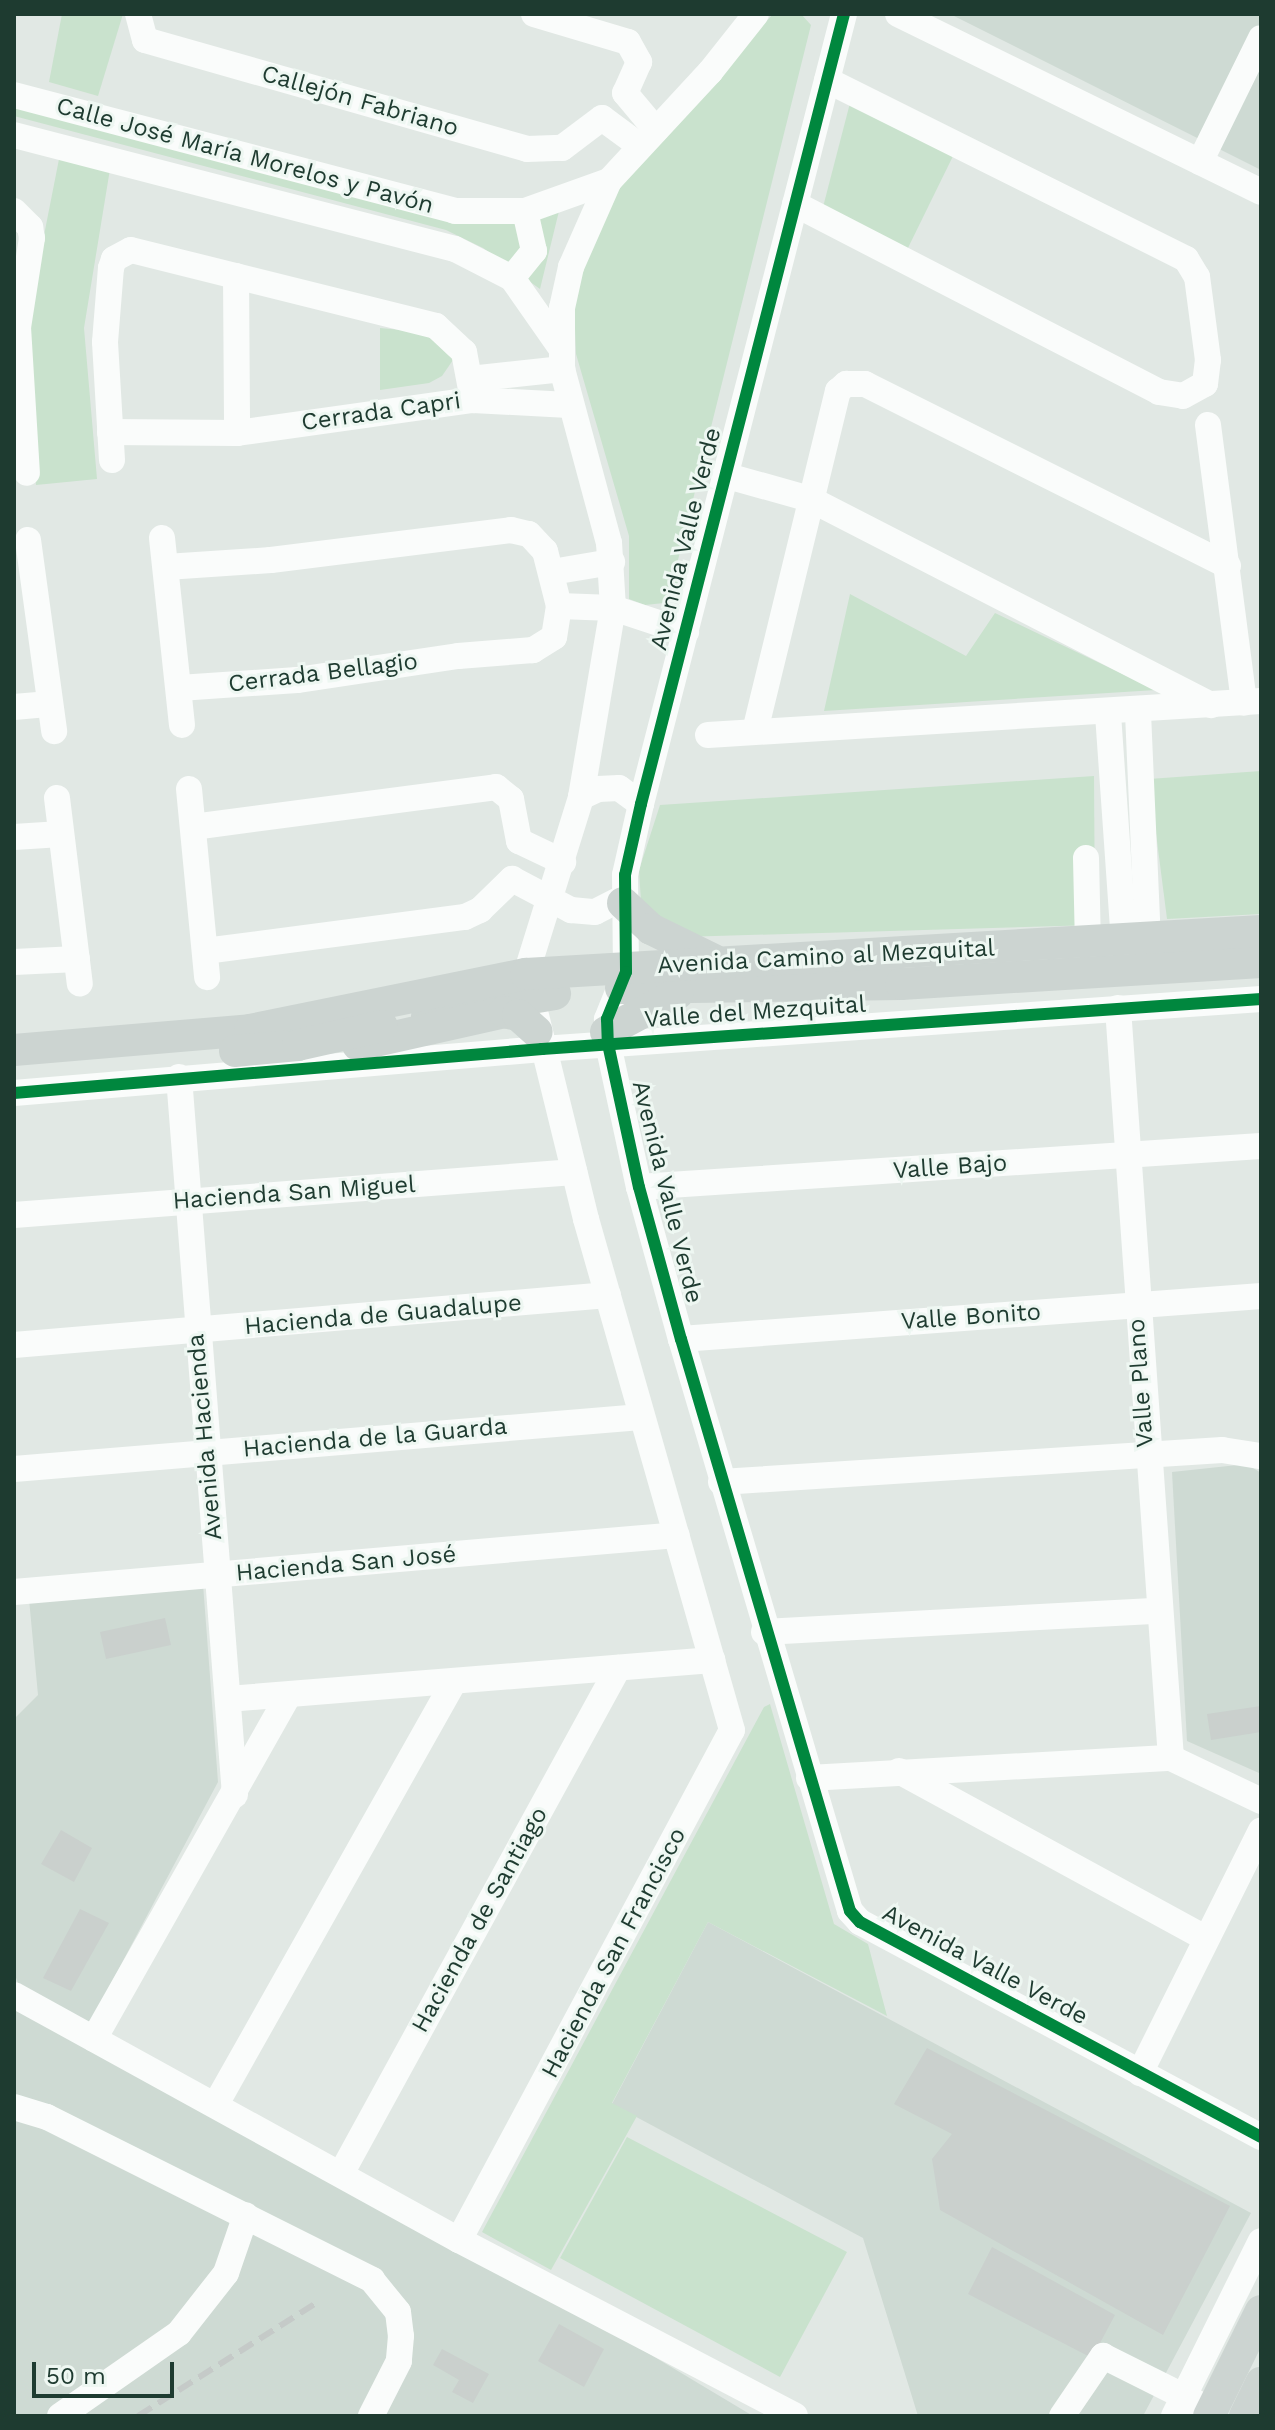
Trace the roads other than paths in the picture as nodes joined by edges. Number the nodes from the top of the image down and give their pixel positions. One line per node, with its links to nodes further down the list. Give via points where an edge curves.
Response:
1 (138, 14): 10 (street, Callejón Fabriano, via 145,40 527,149 562,148 593,122 606,119)
2 (534, 14): 10 (street, via 628,42 639,62 626,87 627,100)
3 (756, 14): 10 (street)
4 (898, 14): 11 (street)
5 (837, 18): 7 (street, Avenida Valle Verde)
6 (1261, 38): 11 (street)
7 (827, 80): 14 (street, Avenida Valle Verde); 14 (street, via 1186,259 1197,277 1208,360 1205,384 1197,392 1159,392)
8 (14, 95): 16 (street, Calle José María Morelos y Pavón, via 411,202 455,211)
9 (14, 135): 18 (street, Calle José María Morelos y Pavón, via 402,232 455,249)
10 (648, 138): 12 (street)
11 (1200, 162): 13 (street)
12 (609, 181): 16 (street, Calle José María Morelos y Pavón); 20 (street, via 571,267)
13 (1261, 192)
14 (795, 204): 28 (street, Avenida Valle Verde)
15 (14, 211): 19 (street, via 30,227 32,238)
16 (525, 211): 18 (street, via 534,251)
17 (236, 276): 21 (street, Cerrada Capri, via 436,326 464,352); 24 (street, Cerrada Capri, via 139,250 114,259 105,342); 25 (street)
18 (512, 278): 20 (street, Calle José María Morelos y Pavón)
19 (16, 327): 27 (street)
20 (560, 357): 21 (street); 22 (street)
21 (471, 390): 22 (street); 25 (street, Cerrada Capri)
22 (569, 405): 32 (street)
23 (1208, 425): 33 (street)
24 (110, 432): 25 (street, Cerrada Capri); 26 (street)
25 (237, 433)
26 (112, 460)
27 (22, 462)
28 (736, 478): 29 (street); 39 (street, Avenida Valle Verde)
29 (810, 499): 33 (street, via 838,391 846,384 865,384); 43 (street); 49 (street)
30 (162, 538): 34 (street)
31 (28, 540): 36 (street)
32 (612, 562): 35 (street); 38 (street)
33 (1228, 566): 41 (street)
34 (166, 567): 35 (street, via 271,560 511,530 536,539); 40 (street)
35 (552, 572): 37 (street)
36 (23, 582): 42 (street)
37 (559, 606): 38 (street); 40 (street, Cerrada Bellagio, via 554,637 533,650 297,680)
38 (613, 608): 39 (street); 52 (street)
39 (686, 632): 55 (street, Avenida Valle Verde)
40 (179, 688): 47 (street)
41 (1252, 702): 43 (street)
42 (50, 704): 44 (street); 48 (street)
43 (1211, 705): 45 (street)
44 (14, 707)
45 (1138, 713): 46 (street); 54 (street)
46 (1108, 714): 49 (street); 56 (street)
47 (182, 725)
48 (54, 731)
49 (755, 731): 50 (street)
50 (708, 735)
51 (189, 789): 57 (street)
52 (581, 797): 55 (street, via 619,788); 61 (street)
53 (57, 798): 58 (street)
54 (1142, 803): 56 (street); 66 (street)
55 (641, 804): 63 (street, Avenida Valle Verde)
56 (1113, 804): 66 (street)
57 (193, 827): 61 (street, via 496,787 511,799 519,841); 62 (street, via 206,964 465,917 512,879)
58 (61, 834): 59 (street); 67 (street, via 78,972)
59 (14, 837)
60 (1086, 858): 65 (street)
61 (563, 862): 62 (street)
62 (551, 899): 63 (street, via 571,910 595,912); 71 (street)
63 (624, 900): 69 (main road, via 651,929); 70 (street, Avenida Valle Verde)
64 (1261, 931): 66 (main road, Avenida Camino al Mezquital)
65 (1088, 943): 66 (main road, Avenida Camino al Mezquital); 69 (main road, Avenida Camino al Mezquital)
66 (1137, 956): 68 (main road, Avenida Camino al Mezquital); 69 (main road, Avenida Camino al Mezquital, via 901,984)
67 (14, 962)
68 (1261, 962)
69 (713, 974): 70 (main road, Avenida Camino al Mezquital); 74 (main road, via 666,997)
70 (624, 977): 71 (main road, Avenida Camino al Mezquital); 74 (street, Avenida Valle Verde)
71 (526, 985): 75 (street); 76 (main road, Avenida Camino al Mezquital); 77 (main road, Avenida Camino al Mezquital, via 250,1030)
72 (1261, 999): 73 (street, Valle del Mezquital)
73 (1118, 1008): 74 (street, Valle del Mezquital); 82 (street, Valle Plano)
74 (607, 1038): 75 (street, Valle del Mezquital); 84 (street, Avenida Valle Verde)
75 (540, 1041): 76 (main road, via 518,1015 504,1012 377,1043); 79 (street, Valle del Mezquital); 83 (street)
76 (298, 1045): 78 (main road, Avenida Camino al Mezquital)
77 (14, 1050)
78 (14, 1071)
79 (179, 1077): 80 (street, Valle del Mezquital); 85 (street, Avenida Hacienda)
80 (14, 1093)
81 (1261, 1146): 82 (street, Valle Bajo)
82 (1125, 1156): 84 (street, Valle Bajo); 89 (street, Valle Plano)
83 (574, 1172): 85 (street, Hacienda San Miguel); 87 (street)
84 (639, 1187): 91 (street, Avenida Valle Verde)
85 (187, 1202): 86 (street, Hacienda San Miguel); 90 (street, Avenida Hacienda)
86 (14, 1215)
87 (608, 1295): 90 (street, Hacienda de Guadalupe); 93 (street)
88 (1261, 1296): 89 (street, Valle Bonito)
89 (1137, 1305): 91 (street, Valle Bonito); 96 (street, Valle Plano)
90 (196, 1331): 92 (street, Hacienda de Guadalupe); 94 (street, Avenida Hacienda)
91 (681, 1339): 98 (street, Avenida Valle Verde)
92 (14, 1345)
93 (641, 1417): 94 (street, Hacienda de la Guarda); 99 (street)
94 (207, 1452): 97 (street, Hacienda de la Guarda); 100 (street, Avenida Hacienda)
95 (1261, 1456): 96 (street, via 1222,1450)
96 (1146, 1457): 98 (street); 102 (street, Valle Plano)
97 (14, 1469)
98 (721, 1482): 103 (street, Avenida Valle Verde)
99 (677, 1535): 100 (street, Hacienda San José); 104 (street)
100 (217, 1575): 101 (street, Hacienda San José); 108 (street, Avenida Hacienda)
101 (14, 1592)
102 (1157, 1611): 103 (street); 109 (street, Valle Plano)
103 (764, 1632): 111 (street, Avenida Valle Verde)
104 (712, 1660): 105 (street); 124 (street, Hacienda San Francisco, via 732,1730 726,1747)
105 (618, 1668): 106 (street); 122 (street, Hacienda de Santiago)
106 (453, 1683): 107 (street); 119 (street)
107 (289, 1695): 108 (street); 112 (street)
108 (228, 1699): 112 (street, Avenida Hacienda)
109 (1171, 1758): 110 (street); 113 (street)
110 (899, 1771): 111 (street); 115 (street)
111 (809, 1778): 118 (street, Avenida Valle Verde, via 844,1899 860,1922)
112 (235, 1795): 117 (street)
113 (1261, 1801)
114 (1261, 1830): 115 (street)
115 (1205, 1938): 118 (street)
116 (14, 1995): 117 (street)
117 (94, 2039): 119 (street)
118 (1140, 2073): 121 (street, Avenida Valle Verde)
119 (216, 2104): 122 (street)
120 (14, 2107): 123 (street, via 47,2117)
121 (1261, 2137)
122 (342, 2172): 124 (street)
123 (246, 2215): 129 (street, via 226,2273 179,2333); 130 (street, via 372,2280 388,2295 398,2312 399,2361)
124 (459, 2240): 131 (street)
125 (1261, 2241): 128 (street)
126 (1261, 2311): 128 (main road)
127 (1261, 2383): 133 (main road)
128 (1195, 2410): 132 (street, via 1103,2356)
129 (60, 2416)
130 (371, 2416)
131 (795, 2416)
132 (1062, 2416)
133 (1245, 2416)

